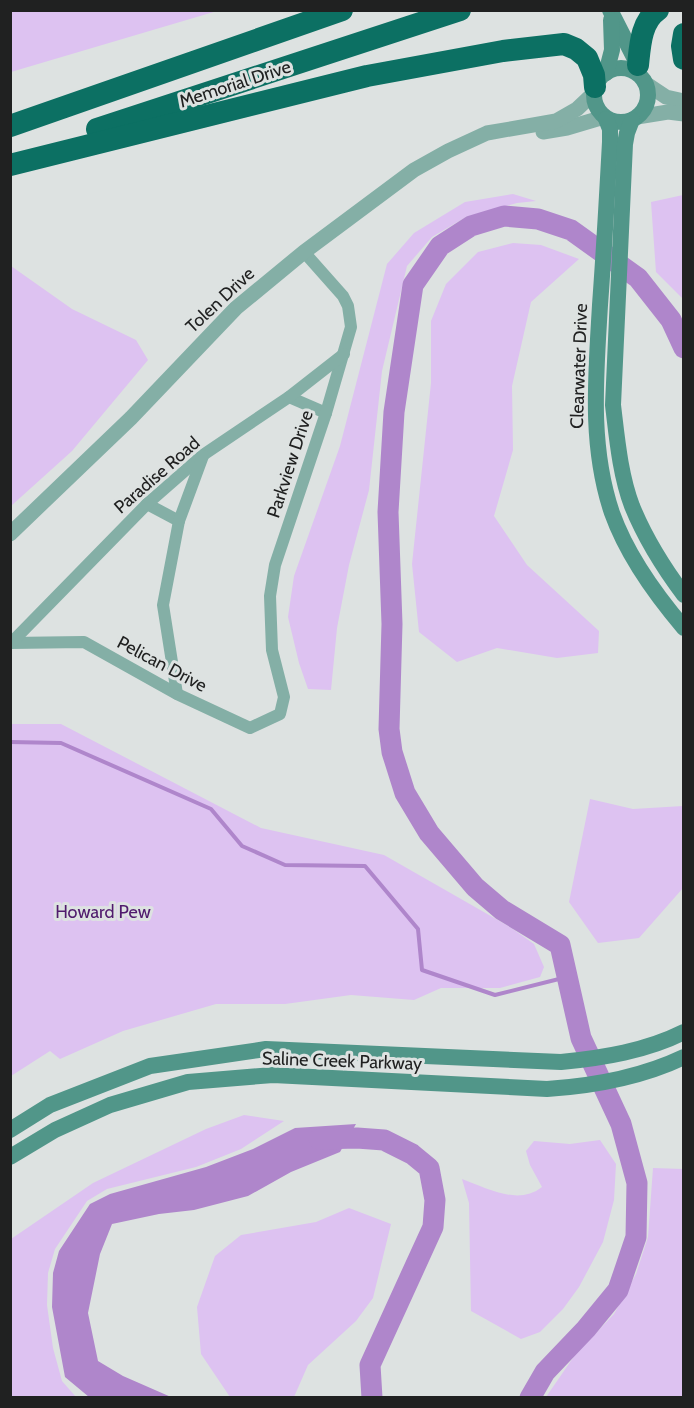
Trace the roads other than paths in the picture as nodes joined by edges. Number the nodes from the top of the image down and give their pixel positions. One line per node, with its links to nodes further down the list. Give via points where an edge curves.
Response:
1 (292, 10): 7 (highway)
2 (342, 10): 7 (highway, Memorial Drive)
3 (460, 10): 18 (highway, Memorial Drive)
4 (610, 10): 9 (main road); 10 (main road, via 612,50)
5 (658, 10): 9 (highway, via 644,29)
6 (684, 34): 8 (highway)
7 (218, 53): 15 (highway, Memorial Drive)
8 (684, 59)
9 (642, 76): 10 (main road, via 614,69); 11 (street, via 666,97); 14 (main road, via 647,100 645,108)
10 (599, 84): 13 (main road, via 595,103); 16 (street, Tolen Drive, via 577,109 555,121); 19 (highway, via 587,58 564,44 503,51 367,76)
11 (684, 101)
12 (684, 114): 14 (street, via 668,112)
13 (605, 118): 14 (main road, via 624,122); 16 (street, Tolen Drive, via 546,132); 17 (main road, Clearwater Drive)
14 (634, 118): 17 (main road, Clearwater Drive)
15 (10, 126)
16 (486, 133): 20 (street, Tolen Drive, via 414,170)
17 (618, 143): 28 (main road, Clearwater Drive, via 613,405 617,438 632,504 652,548); 29 (main road, Clearwater Drive, via 596,366 597,444 602,480 613,515 660,600)
18 (10, 157)
19 (10, 165)
20 (304, 252): 21 (street, Parkview Drive, via 348,306 351,327); 27 (street, Tolen Drive, via 236,308 131,418)
21 (344, 354): 22 (street, Paradise Road); 23 (street, Parkview Drive)
22 (288, 397): 23 (street); 24 (street, Paradise Road)
23 (326, 413): 32 (street, Parkview Drive, via 275,565 270,596 272,650)
24 (203, 455): 25 (street, Paradise Road); 26 (street)
25 (147, 504): 26 (street); 30 (street, Paradise Road)
26 (179, 521): 31 (street, via 163,605)
27 (10, 534)
28 (684, 595)
29 (684, 628)
30 (11, 643): 31 (street, Pelican Drive, via 84,642)
31 (177, 694): 32 (street, Pelican Drive, via 250,728 280,714)
32 (283, 703)
33 (684, 1032): 35 (main road, Saline Creek Parkway, via 593,1059 537,1062 266,1049 150,1066 50,1105)
34 (684, 1057): 36 (main road, Saline Creek Parkway, via 663,1067 547,1089 273,1075 188,1082 110,1105 55,1130)
35 (10, 1130)
36 (10, 1157)

